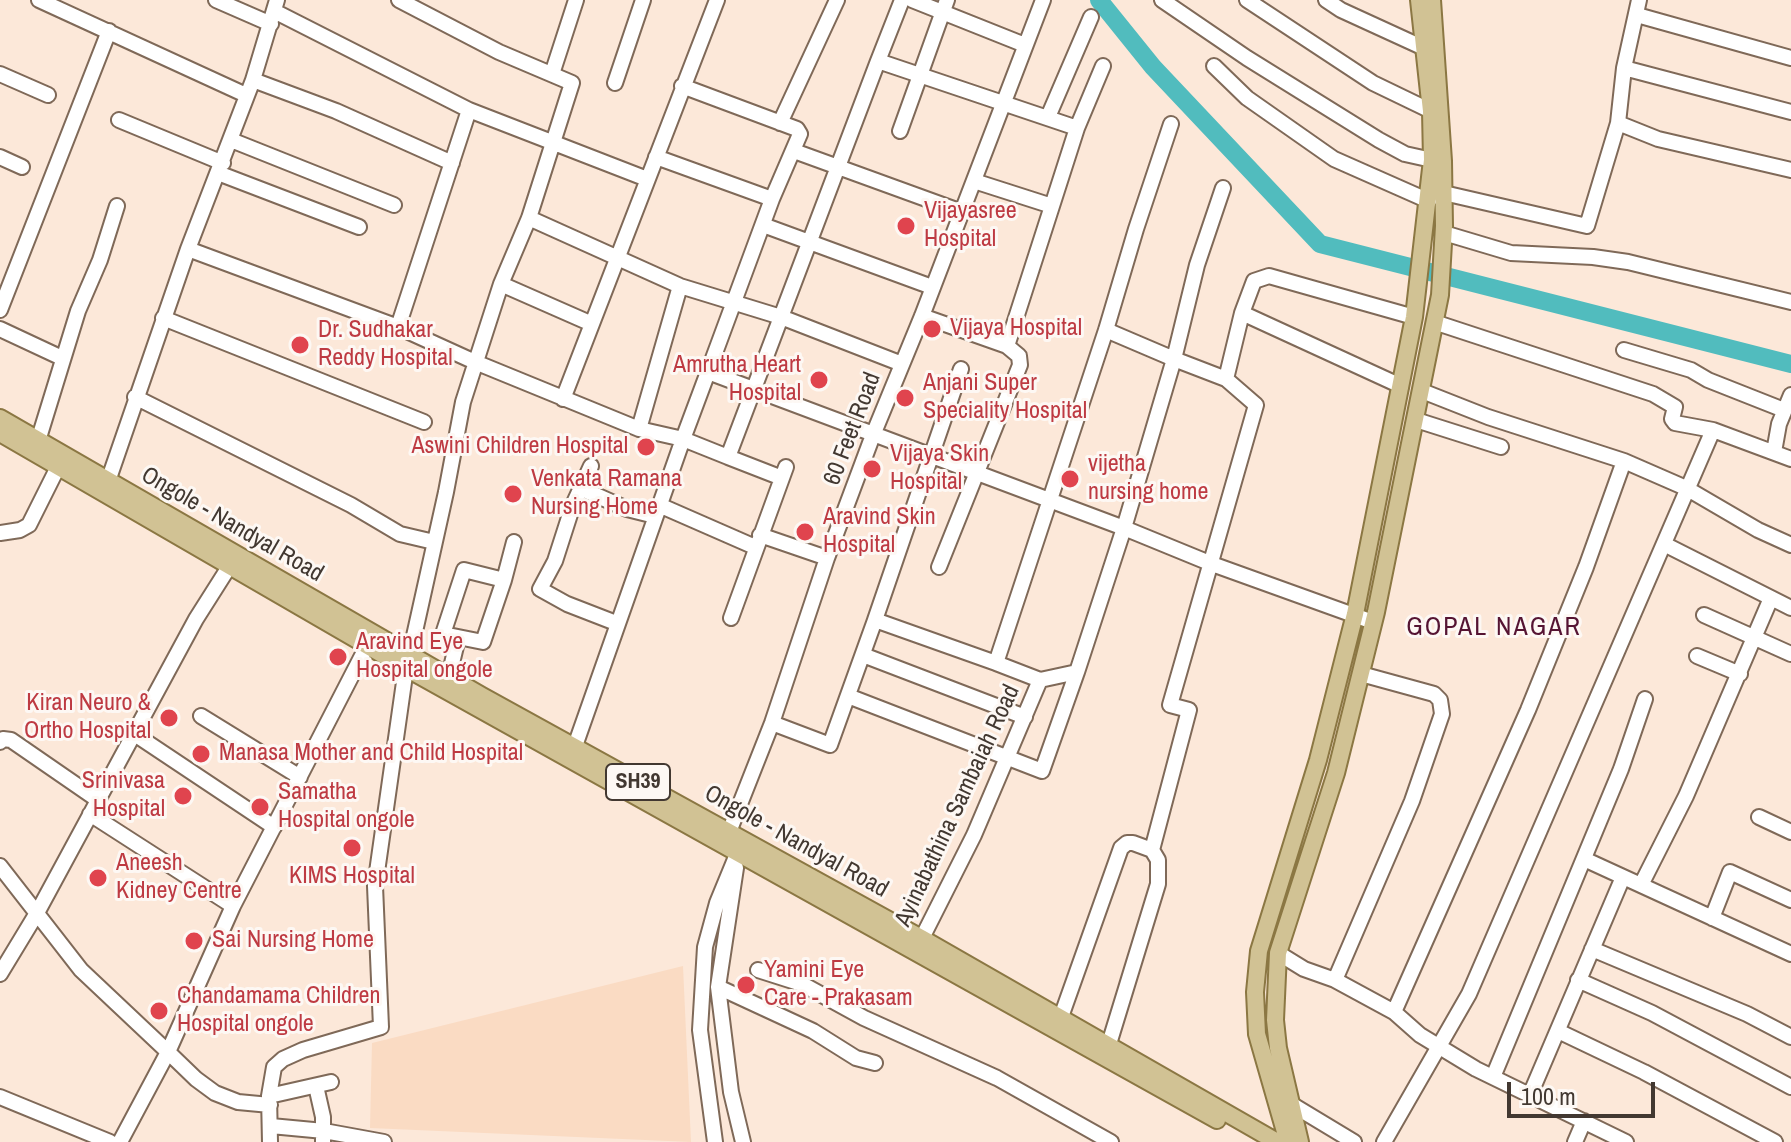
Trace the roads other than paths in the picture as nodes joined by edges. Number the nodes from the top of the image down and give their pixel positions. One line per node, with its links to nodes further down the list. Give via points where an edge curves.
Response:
1 (39, 0): 20 (street)
2 (216, 0): 18 (street)
3 (400, 0): 28 (street)
4 (576, 0): 28 (street)
5 (643, 0): 32 (street)
6 (717, 0): 33 (street)
7 (837, 0): 42 (street)
8 (902, 0): 24 (street)
9 (912, 0): 16 (street)
10 (1043, 0): 21 (street, 60 Feet Road)
11 (1162, 0): 52 (street, via 1379,140)
12 (1247, 0): 38 (street, via 1373,83)
13 (1326, 0): 22 (street)
14 (1419, 0): 22 (main road)
15 (1432, 0): 61 (main road, via 1440,93)
16 (944, 5): 21 (street); 29 (street)
17 (1638, 8): 23 (street); 27 (street)
18 (274, 12): 31 (street); 37 (street)
19 (1091, 17): 40 (street)
20 (109, 31): 35 (street); 79 (street)
21 (1025, 45): 36 (street, 60 Feet Road)
22 (1424, 48): 38 (main road)
23 (1791, 58)
24 (878, 61): 29 (street); 56 (street)
25 (1103, 66): 45 (street)
26 (1214, 66): 61 (street, via 1247,98 1334,159)
27 (1624, 68): 39 (street); 43 (street)
28 (552, 74): 48 (street, via 572,83)
29 (921, 76): 36 (street); 46 (street)
30 (1, 77): 34 (street)
31 (253, 80): 35 (street); 53 (street)
32 (615, 83)
33 (682, 86): 42 (street); 51 (street)
34 (48, 95)
35 (246, 95): 47 (street)
36 (1003, 103): 40 (street); 59 (street, 60 Feet Road)
37 (469, 110): 48 (street); 53 (street)
38 (1431, 111): 52 (main road)
39 (1791, 112)
40 (1048, 117): 45 (street)
41 (119, 120): 55 (street)
42 (780, 123): 49 (street, via 800,134)
43 (1618, 123): 57 (street, via 1658,139); 61 (street, via 1587,226)
44 (1171, 124): 89 (street)
45 (1077, 128): 65 (street)
46 (900, 131)
47 (231, 140): 55 (street); 63 (street)
48 (553, 143): 58 (street); 67 (street)
49 (794, 151): 56 (street); 62 (street)
50 (0, 157): 54 (street)
51 (656, 157): 58 (street); 62 (street)
52 (1432, 160): 61 (main road)
53 (452, 163): 87 (street)
54 (22, 167)
55 (220, 168): 69 (street); 72 (street)
56 (840, 169): 66 (street); 71 (street)
57 (1791, 170)
58 (647, 179): 73 (street)
59 (974, 181): 65 (street); 66 (street, 60 Feet Road)
60 (1223, 188): 93 (street)
61 (1434, 195): 70 (main road); 83 (main road)
62 (772, 199): 68 (street)
63 (394, 205)
64 (117, 206): 92 (street)
65 (1052, 206): 90 (street)
66 (962, 212): 76 (street, 60 Feet Road)
67 (529, 218): 73 (street); 74 (street)
68 (763, 225): 71 (street); 77 (street)
69 (359, 227)
70 (1444, 229): 78 (street, via 1511,253 1628,262); 85 (main road)
71 (811, 242): 76 (street); 82 (street)
72 (188, 249): 84 (street); 87 (street)
73 (619, 257): 75 (street); 86 (street)
74 (501, 284): 86 (street); 94 (street)
75 (680, 286): 77 (street); 109 (street)
76 (932, 287): 81 (street, 60 Feet Road)
77 (734, 302): 82 (street); 97 (street)
78 (1791, 302)
79 (0, 310)
80 (1242, 313): 83 (street, via 1254,281 1269,276); 98 (street); 99 (street)
81 (922, 316): 90 (street); 95 (street, 60 Feet Road)
82 (781, 317): 95 (street); 100 (street)
83 (1414, 317): 99 (main road)
84 (163, 318): 103 (street); 108 (street)
85 (1434, 322): 101 (main road); 110 (street, via 1653,394 1675,407 1675,423)
86 (592, 324): 104 (street)
87 (398, 327): 94 (street)
88 (0, 329): 92 (street)
89 (1106, 330): 93 (street); 127 (street)
90 (1007, 346): 123 (street, via 1019,356 1020,365)
91 (1624, 350): 107 (street, via 1691,370)
92 (62, 358): 114 (street)
93 (1174, 359): 98 (street); 129 (street)
94 (475, 362): 104 (street); 132 (street)
95 (902, 364): 112 (street, 60 Feet Road)
96 (961, 369): 117 (street)
97 (708, 372): 100 (street); 113 (street)
98 (1226, 379): 138 (street, via 1256,405)
99 (1401, 386): 143 (main road)
100 (753, 389): 112 (street); 118 (street)
101 (1422, 391): 106 (main road); 120 (street)
102 (1791, 395): 107 (street)
103 (135, 397): 124 (street); 132 (street, via 400,534)
104 (563, 399): 109 (street)
105 (0, 418): 114 (main road, Ongole - Nandyal Road / SH39)
106 (1416, 420): 115 (street); 147 (main road)
107 (1785, 420): 116 (street)
108 (424, 422)
109 (639, 429): 113 (street)
110 (1713, 430): 116 (street); 126 (street)
111 (0, 433): 122 (main road, Ongole - Nandyal Road / SH39)
112 (873, 435): 117 (street); 136 (street, 60 Feet Road)
113 (683, 439): 118 (street); 128 (street)
114 (38, 441): 124 (main road, Ongole - Nandyal Road / SH39)
115 (1501, 447)
116 (1774, 452): 119 (street)
117 (931, 456): 123 (street); 146 (street)
118 (728, 457): 131 (street, via 784,472)
119 (1791, 459)
120 (1624, 461): 126 (street); 197 (street, via 1528,710)
121 (591, 466): 125 (street)
122 (58, 467): 124 (main road, Ongole - Nandyal Road / SH39); 130 (street, via 29,525)
123 (978, 473): 127 (street); 139 (street)
124 (106, 488): 137 (main road, Ongole - Nandyal Road / SH39)
125 (580, 488): 128 (street, via 627,509); 148 (street, via 540,589)
126 (1686, 488): 134 (street); 135 (street)
127 (1049, 500): 129 (street); 156 (street)
128 (657, 510): 131 (street); 148 (street)
129 (1124, 528): 138 (street); 157 (street)
130 (0, 533)
131 (757, 541): 136 (street); 145 (street)
132 (434, 542): 155 (street)
133 (514, 542): 140 (street)
134 (1664, 544): 141 (street); 202 (street, via 1487,955)
135 (1791, 545)
136 (827, 558): 167 (street, 60 Feet Road)
137 (233, 561): 151 (main road, Ongole - Nandyal Road / SH39); 155 (main road, Ongole - Nandyal Road / SH39); 168 (street)
138 (1212, 564): 143 (street); 179 (street, via 1170,705 1189,710)
139 (939, 567)
140 (504, 580): 149 (street, via 483,642); 149 (street, via 464,570 443,634)
141 (1771, 598): 142 (street); 150 (street)
142 (1791, 608)
143 (1355, 614): 147 (street); 224 (main road, via 1318,760 1259,951 1257,1034)
144 (1704, 615): 150 (street)
145 (731, 618)
146 (875, 620): 153 (street); 156 (street, Ayinabathina Sambaiah Road)
147 (1373, 622): 158 (main road)
148 (616, 623): 170 (street)
149 (458, 638): 160 (street)
150 (1753, 638): 152 (street); 159 (street)
151 (367, 646): 155 (main road, Ongole - Nandyal Road / SH39); 172 (street)
152 (1791, 654)
153 (863, 655): 162 (street); 166 (street)
154 (1697, 656): 159 (street)
155 (408, 661): 160 (main road, Ongole - Nandyal Road / SH39); 164 (main road, Ongole - Nandyal Road / SH39); 209 (street, via 375,886 381,1027 283,1059 274,1067)
156 (996, 663): 161 (street, Ayinabathina Sambaiah Road)
157 (1077, 672): 161 (street); 171 (street, via 1042,771)
158 (1361, 674): 190 (main road, via 1336,773); 194 (street, via 1434,694 1442,714 1412,801)
159 (1740, 674): 183 (street)
160 (449, 676): 164 (main road, Ongole - Nandyal Road / SH39)
161 (1040, 680): 166 (street, Ayinabathina Sambaiah Road)
162 (848, 696): 167 (street, via 830,745); 171 (street)
163 (1645, 699): 180 (street)
164 (479, 702): 170 (main road, Ongole - Nandyal Road / SH39); 178 (main road, Ongole - Nandyal Road / SH39)
165 (201, 716): 172 (street)
166 (1025, 717): 171 (street, Ayinabathina Sambaiah Road)
167 (772, 723): 178 (street, 60 Feet Road)
168 (133, 733): 173 (street); 176 (street)
169 (0, 742): 173 (street, via 11,740)
170 (575, 746): 178 (main road, Ongole - Nandyal Road / SH39)
171 (1008, 760): 188 (street, Ayinabathina Sambaiah Road)
172 (300, 777): 176 (street)
173 (98, 800): 174 (street)
174 (90, 814): 185 (street); 186 (street)
175 (1759, 817): 177 (street)
176 (274, 827): 185 (street)
177 (1791, 832)
178 (734, 842): 188 (main road, Ongole - Nandyal Road / SH39); 196 (street, via 731,917); 219 (street, via 704,959 700,1030)
179 (1152, 850): 198 (street, via 1133,843 1121,848); 201 (street, via 1158,860 1158,884)
180 (1584, 859): 182 (street); 205 (street)
181 (0, 866): 186 (street)
182 (1623, 877): 183 (street); 189 (street)
183 (1641, 885): 187 (street)
184 (1791, 900): 187 (street, via 1730,872)
185 (233, 906): 203 (street)
186 (37, 913): 193 (street); 203 (street, via 81,970)
187 (1712, 918): 191 (street)
188 (919, 944): 198 (main road, Ongole - Nandyal Road / SH39); 222 (main road, Ongole - Nandyal Road / SH39)
189 (1592, 949): 195 (street); 200 (street)
190 (1278, 953): 194 (street); 210 (main road, via 1276,1034)
191 (1791, 954)
192 (758, 970): 221 (street, via 802,984 997,1078)
193 (0, 974)
194 (1335, 980): 197 (street)
195 (1578, 980): 199 (street); 206 (street)
196 (718, 987): 204 (street); 220 (street)
197 (1394, 1012): 202 (street)
198 (1061, 1017): 201 (main road, Ongole - Nandyal Road / SH39)
199 (1558, 1031): 207 (street); 229 (street)
200 (1791, 1037)
201 (1109, 1044): 223 (main road, Ongole - Nandyal Road / SH39)
202 (1439, 1046): 205 (street); 226 (street)
203 (168, 1052): 209 (street, via 215,1093 238,1102); 216 (street)
204 (875, 1063)
205 (1493, 1077): 207 (street)
206 (1791, 1087)
207 (1530, 1095): 211 (street)
208 (0, 1097): 215 (street)
209 (269, 1100): 212 (street); 213 (street, via 324,1084)
210 (1291, 1104): 214 (street); 225 (main road)
211 (1584, 1121): 227 (street); 228 (street)
212 (271, 1126): 213 (street); 217 (street)
213 (323, 1137): 218 (street)
214 (1350, 1141)
215 (110, 1142)
216 (120, 1142)
217 (270, 1142)
218 (384, 1142)
219 (715, 1142)
220 (743, 1142)
221 (1111, 1142)
222 (1257, 1142)
223 (1277, 1142)
224 (1288, 1142)
225 (1300, 1142)
226 (1384, 1142)
227 (1575, 1142)
228 (1626, 1142)
229 (1775, 1142)

